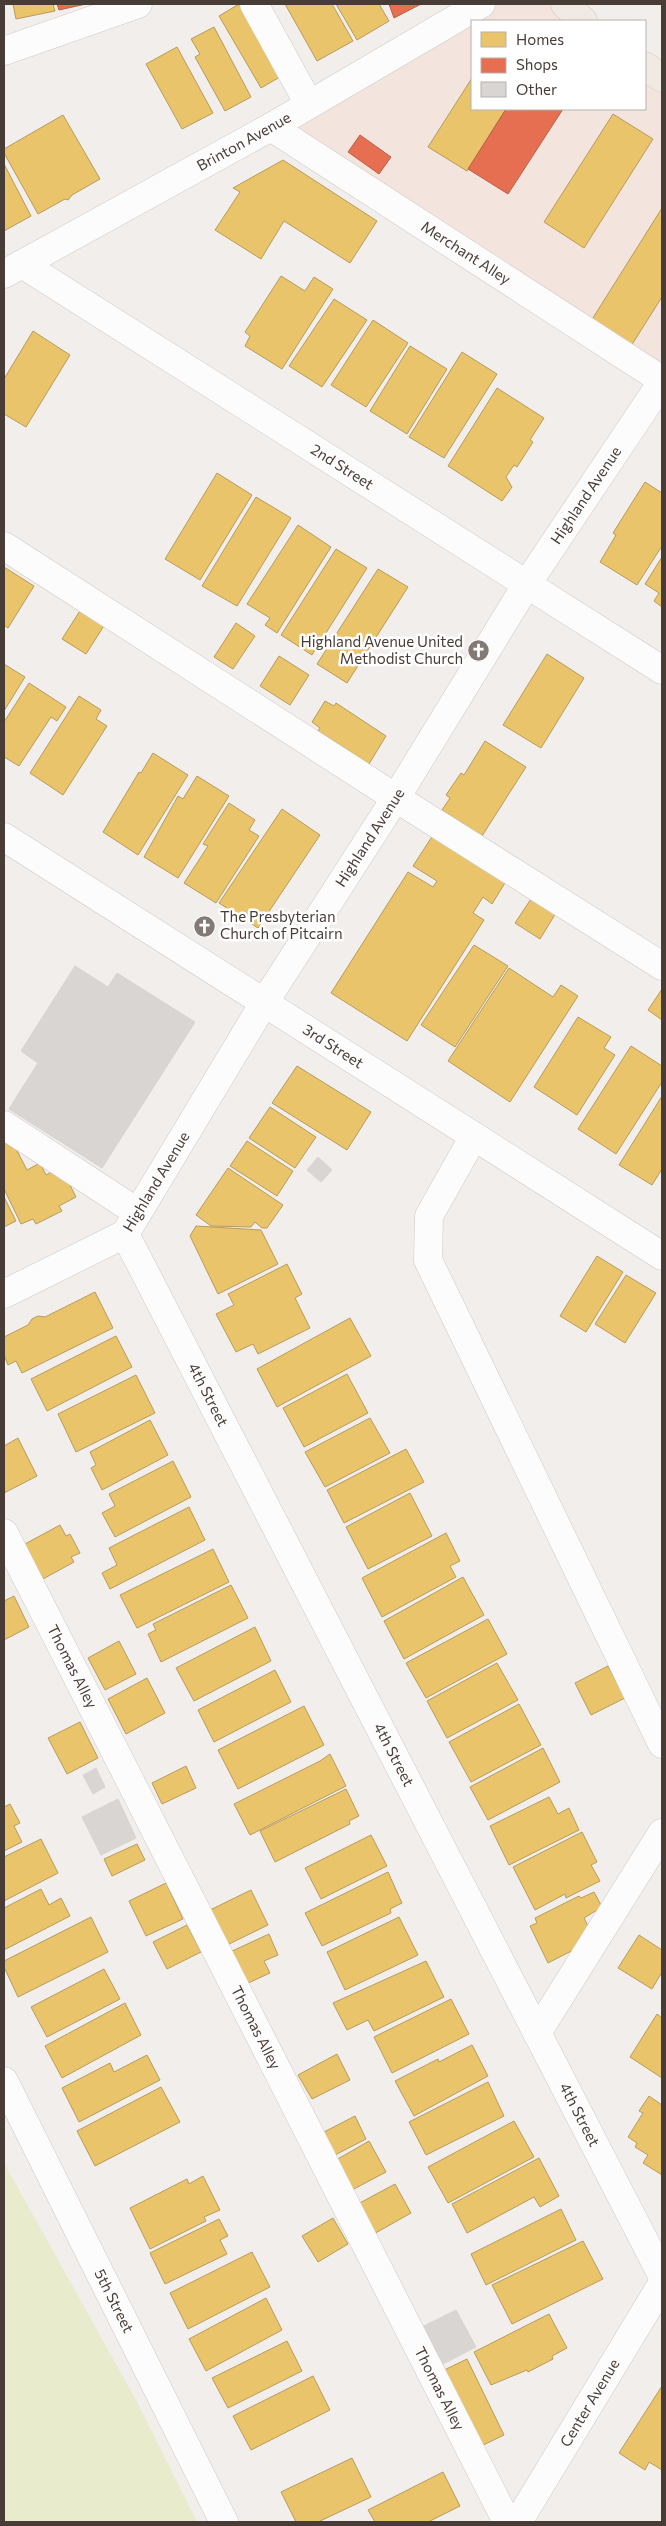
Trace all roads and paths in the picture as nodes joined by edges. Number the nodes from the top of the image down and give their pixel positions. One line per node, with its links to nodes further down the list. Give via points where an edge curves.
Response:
1 (138, 4): 6 (street)
2 (254, 4): 9 (street)
3 (481, 4): 9 (street, Brinton Avenue)
4 (565, 4): 5 (main road)
5 (581, 20)
6 (4, 51)
7 (646, 67): 8 (main road)
8 (662, 78)
9 (310, 104): 10 (street, Brinton Avenue)
10 (271, 127): 11 (street, Brinton Avenue); 12 (street, Merchant Alley)
11 (13, 269): 14 (street, 2nd Street)
12 (662, 381): 14 (street, Highland Avenue)
13 (4, 546): 16 (street)
14 (527, 584): 15 (street, 2nd Street); 16 (street, Highland Avenue)
15 (662, 670)
16 (396, 798): 18 (street); 19 (street, Highland Avenue)
17 (4, 837): 19 (street, 3rd Street)
18 (662, 966)
19 (264, 1003): 21 (street, 3rd Street); 22 (street, Highland Avenue)
20 (4, 1125): 22 (street)
21 (474, 1136): 23 (street, 3rd Street); 26 (street, via 429,1216 428,1260)
22 (131, 1223): 24 (street, Highland Avenue); 28 (street, 4th Street)
23 (662, 1256)
24 (4, 1294)
25 (4, 1533): 33 (street, Thomas Alley)
26 (662, 1744)
27 (662, 1833): 28 (street)
28 (537, 2033): 30 (street, 4th Street)
29 (4, 2081): 32 (street, 5th Street)
30 (662, 2275)
31 (662, 2284): 34 (street, Center Avenue)
32 (224, 2522)
33 (506, 2522)
34 (518, 2522)

